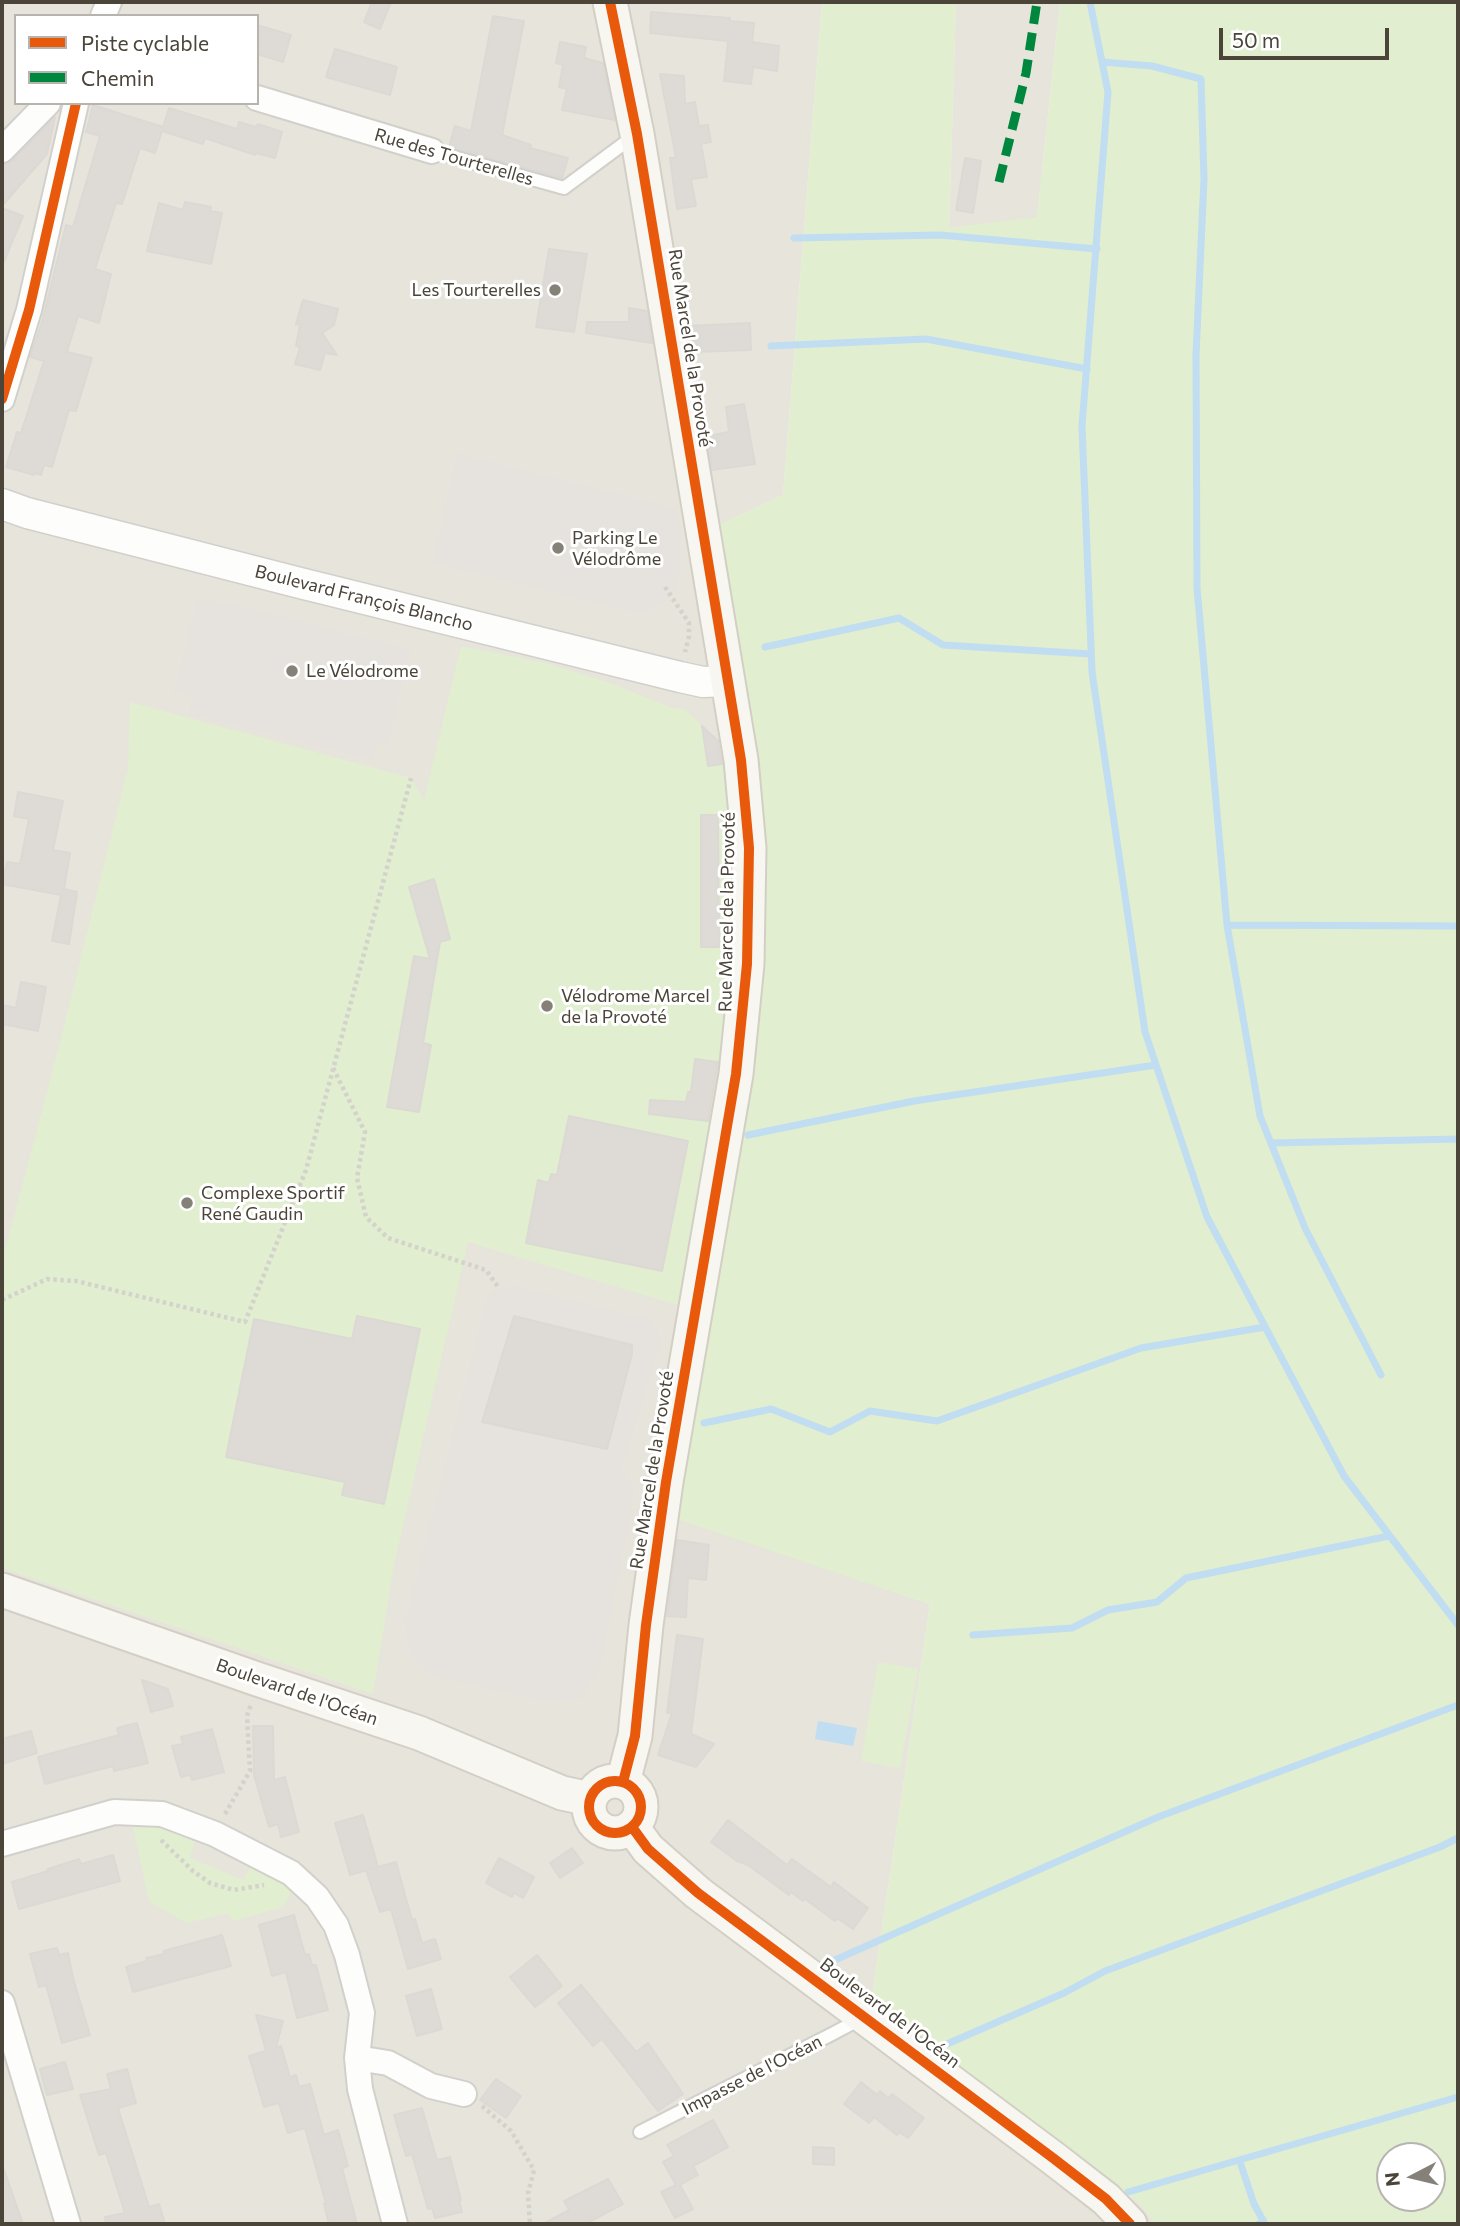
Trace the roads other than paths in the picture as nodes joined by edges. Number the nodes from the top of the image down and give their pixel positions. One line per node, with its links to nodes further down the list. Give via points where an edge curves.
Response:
1 (610, 2): 5 (main road, Rue Marcel de la Provoté)
2 (259, 99): 7 (street, Rue des Tourterelles)
3 (46, 105): 6 (street)
4 (76, 105): 8 (street, via 29,310)
5 (637, 134): 7 (lane, Rue des Tourterelles, via 564,188); 10 (main road, Rue Marcel de la Provoté)
6 (2, 150)
7 (432, 152)
8 (2, 400)
9 (2, 504): 10 (street, Boulevard François Blancho, via 680,677)
10 (728, 681): 12 (main road, Rue Marcel de la Provoté, via 749,848 744,1015 654,1558 635,1736)
11 (2, 1590): 13 (main road, Boulevard de l'Océan, via 418,1732 562,1793)
12 (623, 1782): 13 (main road, via 607,1781); 14 (main road, via 638,1793 641,1802)
13 (590, 1798): 14 (main road, via 589,1815 600,1829 616,1834)
14 (632, 1827): 17 (main road, Boulevard de l'Océan, via 648,1849 698,1893)
15 (2, 1843): 18 (street, via 114,1812 162,1814 215,1834 291,1873 317,1897 336,1925 362,2013)
16 (2, 2003): 21 (street)
17 (861, 2012): 20 (lane, Impasse de l'Océan, via 849,2025); 23 (main road, Boulevard de l'Océan, via 1106,2199)
18 (357, 2058): 19 (street, via 387,2063 431,2086); 22 (street, via 360,2089)
19 (464, 2094)
20 (640, 2132)
21 (68, 2224)
22 (395, 2224)
23 (1130, 2224)

